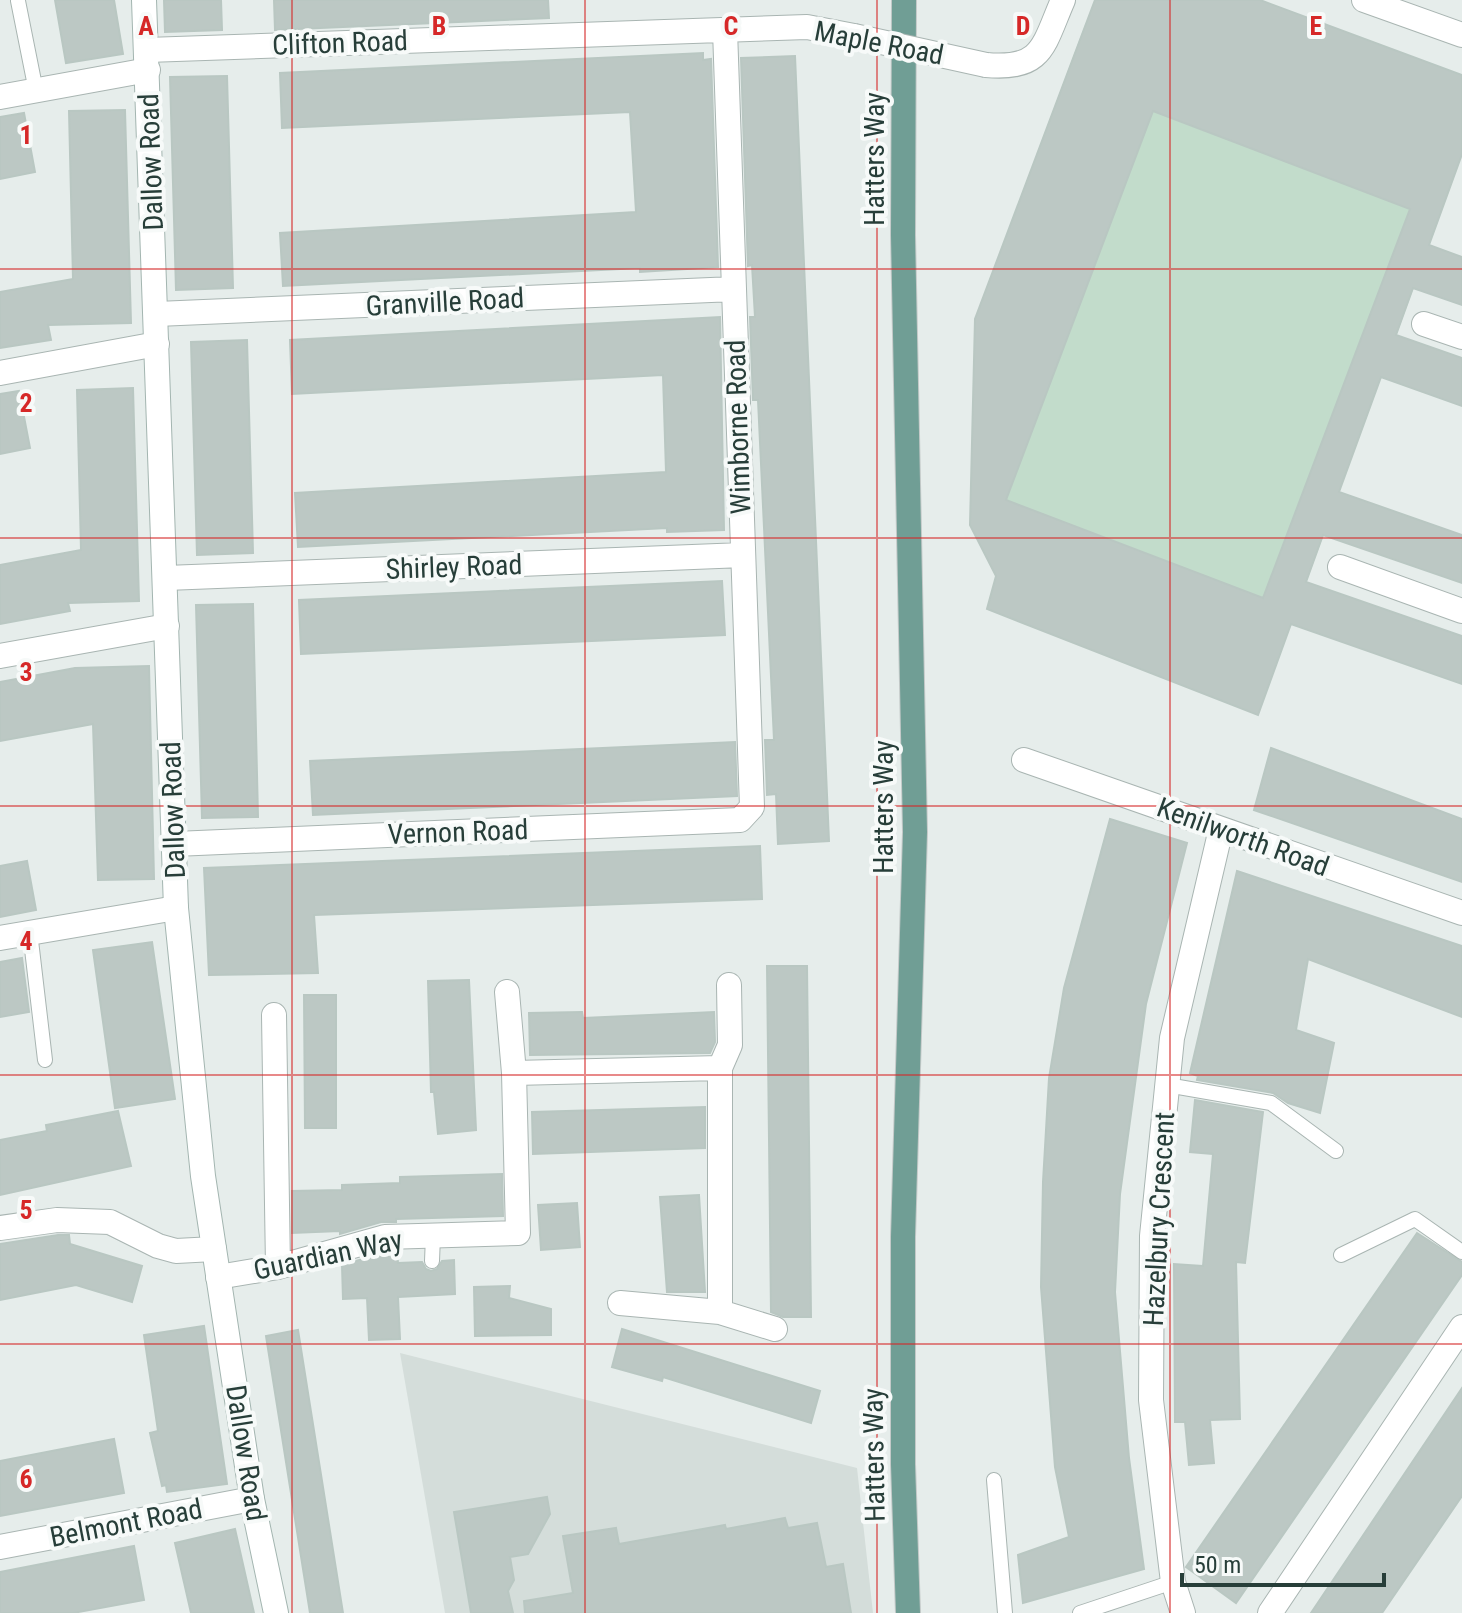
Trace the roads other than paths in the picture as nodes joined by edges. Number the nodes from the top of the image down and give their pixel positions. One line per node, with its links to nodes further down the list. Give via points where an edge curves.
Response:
1 (144, 0): 8 (street, Dallow Road)
2 (904, 0): 56 (main road, Hatters Way, via 903,235 915,832 903,1237)
3 (1063, 0): 6 (street, Maple Road, bridge, via 1043,46 1031,60 1008,67 807,27)
4 (1364, 0): 7 (street)
5 (18, 1): 9 (lane)
6 (725, 30): 8 (street, Clifton Road); 11 (street, Wimborne Road)
7 (1462, 35)
8 (148, 60): 9 (street, Clifton Road); 12 (street, Dallow Road)
9 (36, 91): 10 (street, Clifton Road)
10 (0, 97)
11 (734, 289): 12 (street, Granville Road); 17 (street, Wimborne Road)
12 (157, 314): 15 (street, Dallow Road)
13 (1424, 324): 14 (street)
14 (1462, 337)
15 (157, 344): 16 (street); 19 (street, Dallow Road)
16 (0, 373)
17 (743, 555): 19 (street, Shirley Road); 24 (street, Wimborne Road, via 752,807)
18 (1340, 567): 20 (street)
19 (166, 578): 21 (street, Dallow Road)
20 (1462, 611)
21 (167, 626): 22 (street); 26 (street, Dallow Road)
22 (0, 656)
23 (1024, 760): 25 (street, Kenilworth Road)
24 (740, 820): 26 (street, Vernon Road)
25 (1221, 829): 28 (street, Kenilworth Road); 37 (street, Hazelbury Crescent, via 1172,1038)
26 (175, 844): 27 (street, Dallow Road)
27 (176, 908): 29 (street); 41 (street, Dallow Road)
28 (1462, 913)
29 (30, 932): 30 (street); 34 (lane)
30 (0, 938)
31 (729, 985): 35 (street, via 730,1045)
32 (507, 992): 36 (street, Guardian Way)
33 (274, 1015): 45 (street)
34 (45, 1060)
35 (720, 1068): 36 (street); 48 (street)
36 (514, 1073): 40 (street, Guardian Way, via 518,1233)
37 (1167, 1085): 38 (lane, via 1271,1103); 54 (street, Hazelbury Crescent, via 1152,1236 1151,1400)
38 (1336, 1151)
39 (0, 1228): 41 (street, via 57,1220 110,1222 176,1251)
40 (433, 1236): 44 (lane); 45 (street, Guardian Way, via 385,1237)
41 (214, 1249): 46 (street, Dallow Road)
42 (1462, 1252): 43 (lane, via 1415,1219)
43 (1341, 1255)
44 (432, 1261)
45 (278, 1267): 46 (street, Guardian Way)
46 (218, 1277): 52 (street, Dallow Road)
47 (620, 1303): 48 (street)
48 (720, 1312): 50 (street)
49 (1462, 1327): 60 (street)
50 (775, 1329)
51 (994, 1480): 57 (lane)
52 (252, 1499): 53 (street, Belmont Road); 55 (street, Dallow Road)
53 (0, 1547)
54 (1173, 1582): 58 (lane); 59 (street, Hazelbury Crescent)
55 (276, 1613)
56 (908, 1613)
57 (1005, 1613)
58 (1080, 1613)
59 (1183, 1613)
60 (1270, 1613)

